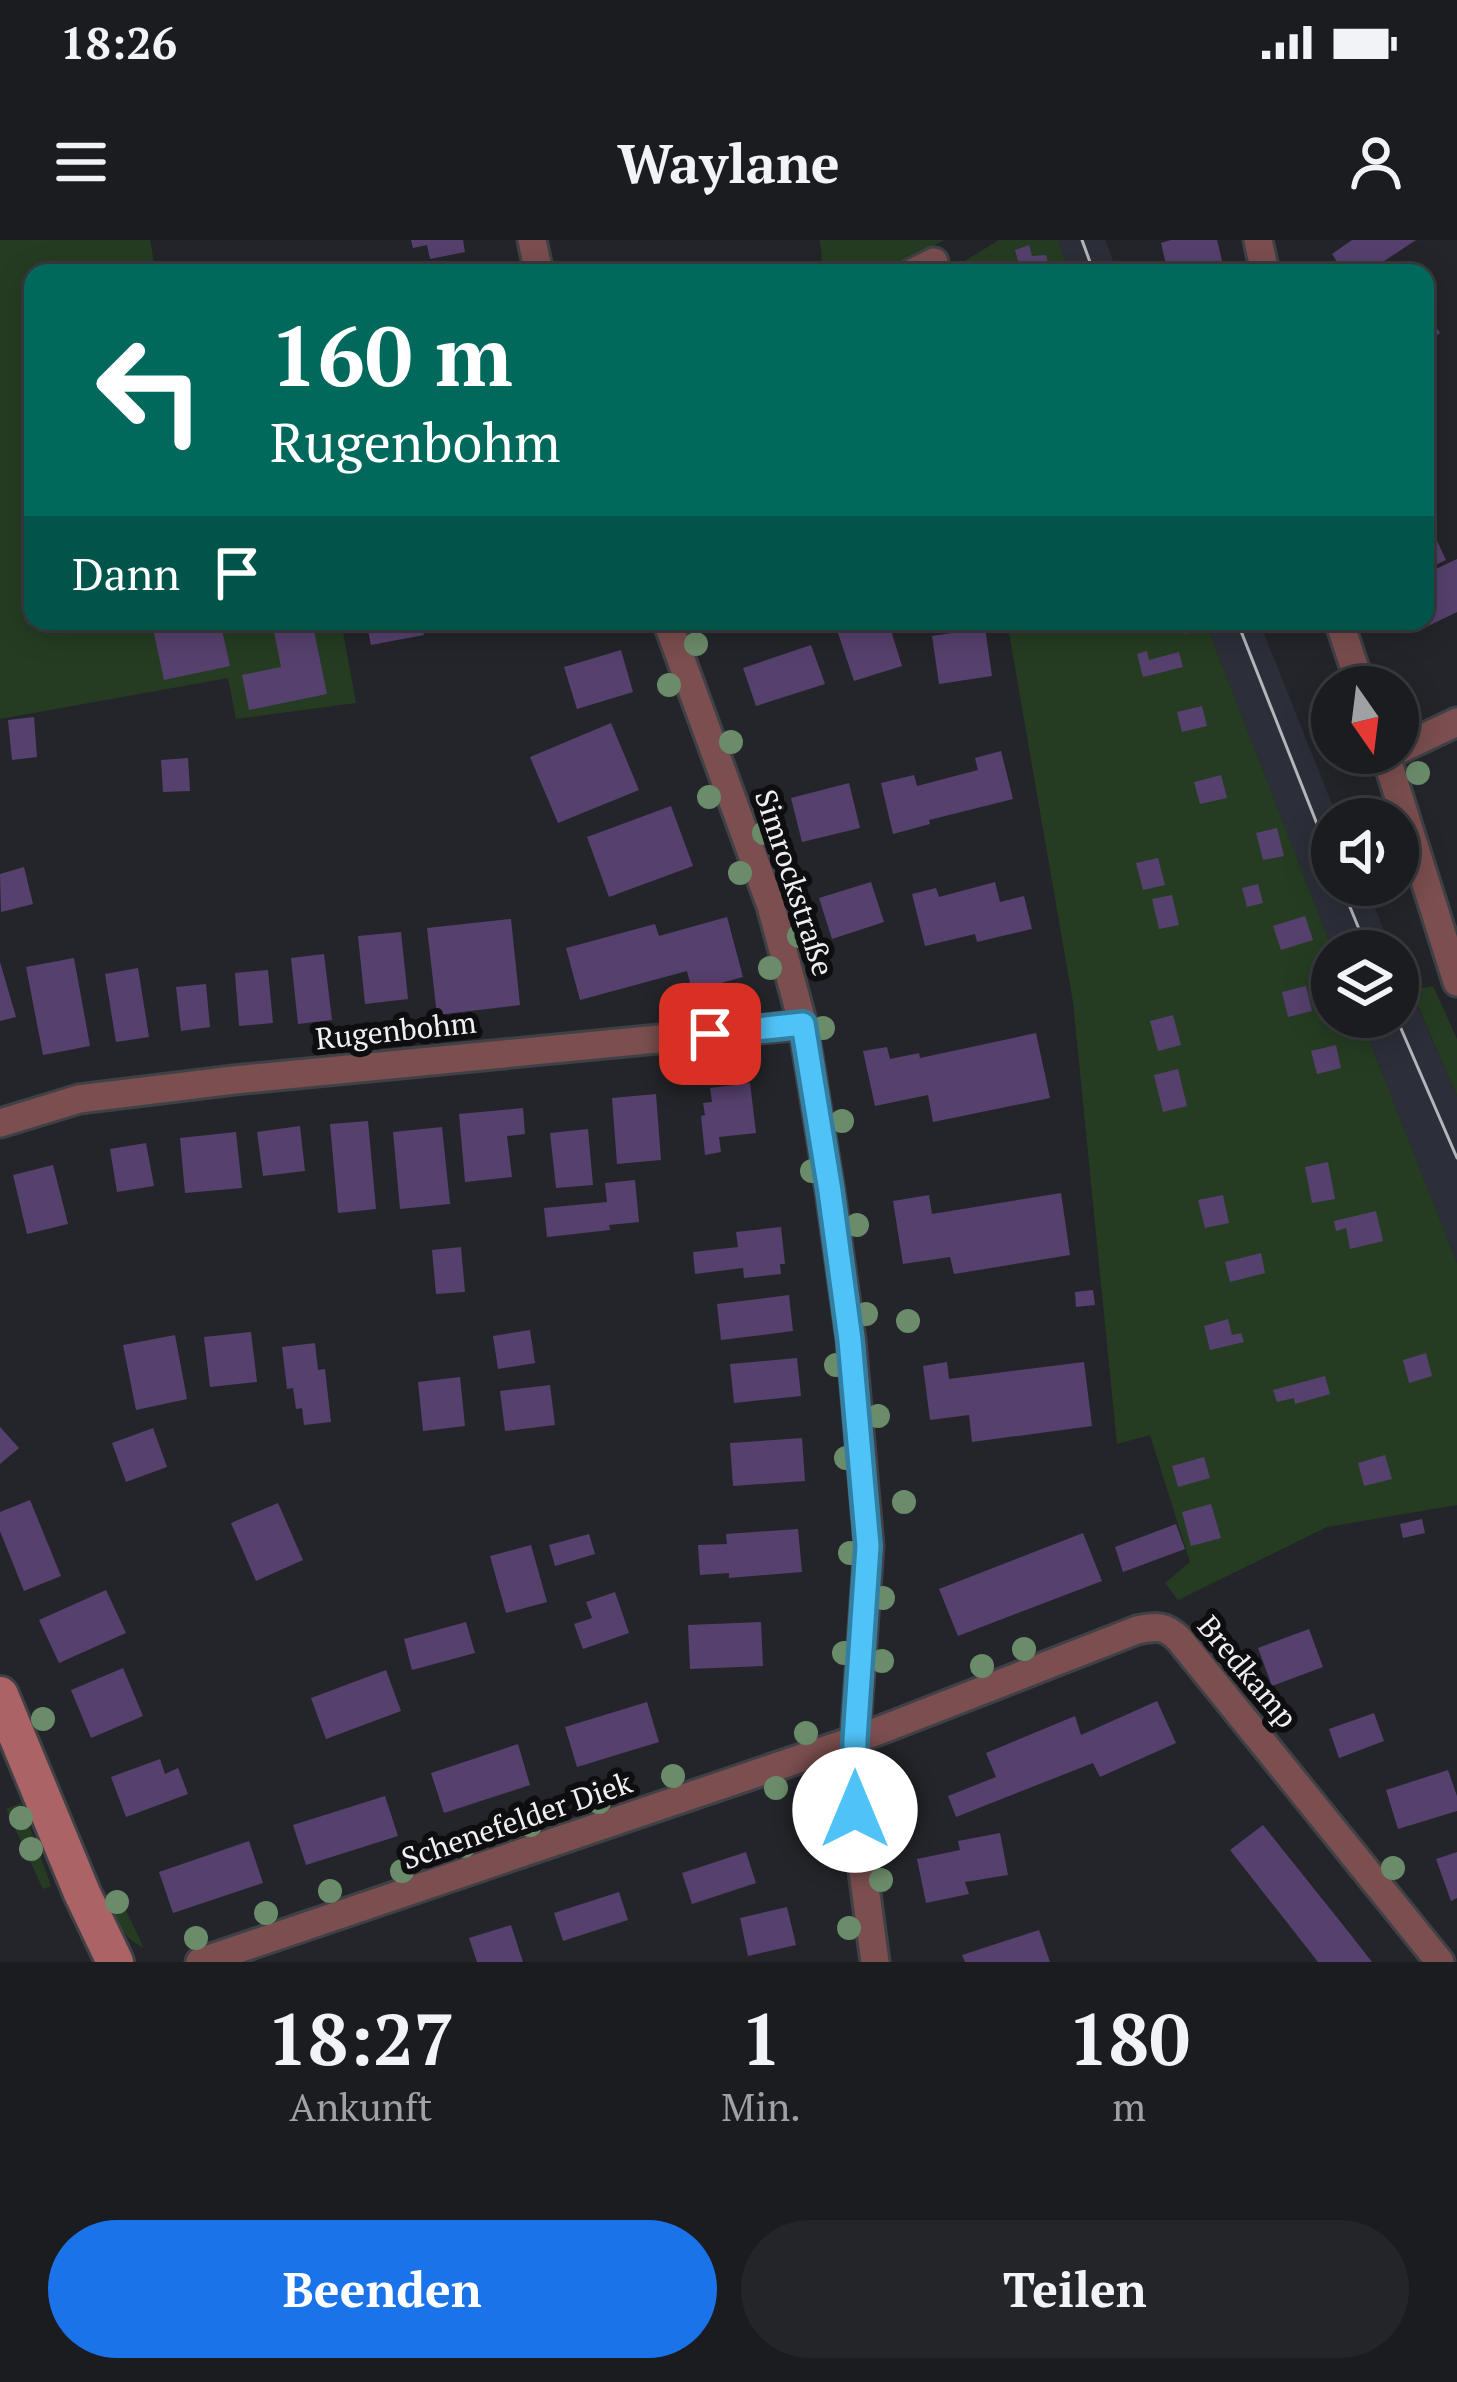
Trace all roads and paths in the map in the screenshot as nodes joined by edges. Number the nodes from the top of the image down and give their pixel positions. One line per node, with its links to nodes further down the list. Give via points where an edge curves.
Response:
1 (670, 630): 8 (street, Simrockstraße, via 771,906)
2 (1342, 630): 3 (street)
3 (1354, 666)
4 (1457, 722): 5 (street)
5 (1419, 740)
6 (1396, 774): 7 (street)
7 (1457, 982)
8 (803, 1024): 9 (street, Rugenbohm, via 79,1099); 11 (street, Simrockstraße, via 850,1340 868,1546)
9 (0, 1123)
10 (0, 1695): 12 (street)
11 (855, 1740): 13 (street, Schenefelder Diek); 14 (street, Simrockstraße, via 855,1810); 15 (street, Bredkamp, via 1137,1630 1164,1627)
12 (115, 1962)
13 (200, 1962)
14 (875, 1962)
15 (1440, 1962)

